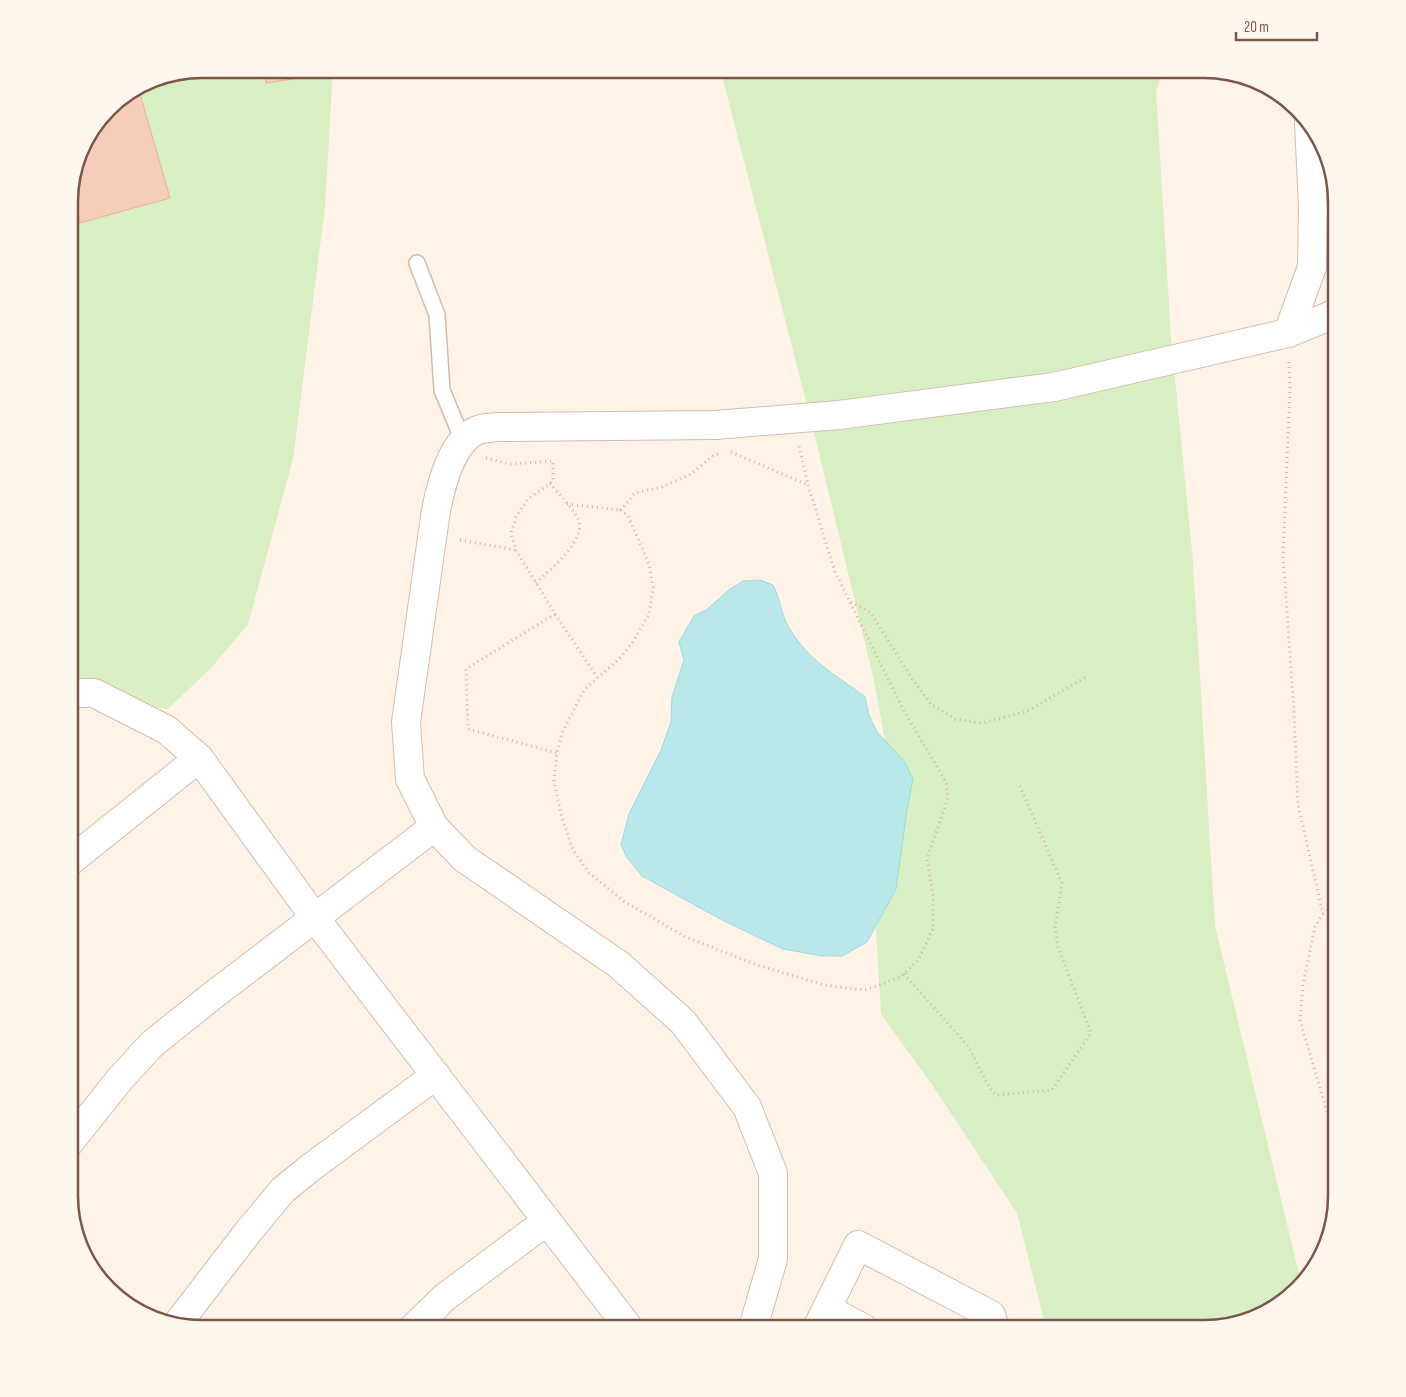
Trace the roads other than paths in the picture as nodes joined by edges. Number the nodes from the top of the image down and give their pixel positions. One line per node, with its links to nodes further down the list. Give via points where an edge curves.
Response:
1 (1310, 136): 4 (street, via 1312,267)
2 (417, 263): 5 (lane, via 437,315 442,390)
3 (1328, 317): 4 (street)
4 (1288, 333): 5 (street, via 1054,387 839,414 716,425 497,427 477,430)
5 (463, 441): 8 (street, via 443,479 406,722 410,779)
6 (78, 693): 7 (street, via 94,693 168,730)
7 (199, 758): 9 (street); 10 (street)
8 (434, 827): 10 (street); 18 (street, via 465,859 618,964 683,1022 747,1107 773,1173 773,1259)
9 (78, 855)
10 (315, 918): 11 (street); 12 (street, via 152,1044)
11 (436, 1075): 13 (street); 14 (street, via 283,1190)
12 (78, 1132)
13 (547, 1221): 16 (street, via 445,1297); 17 (street)
14 (182, 1318)
15 (822, 1319): 19 (street, via 858,1245 991,1315)
16 (421, 1320)
17 (623, 1320)
18 (755, 1320)
19 (993, 1320)

